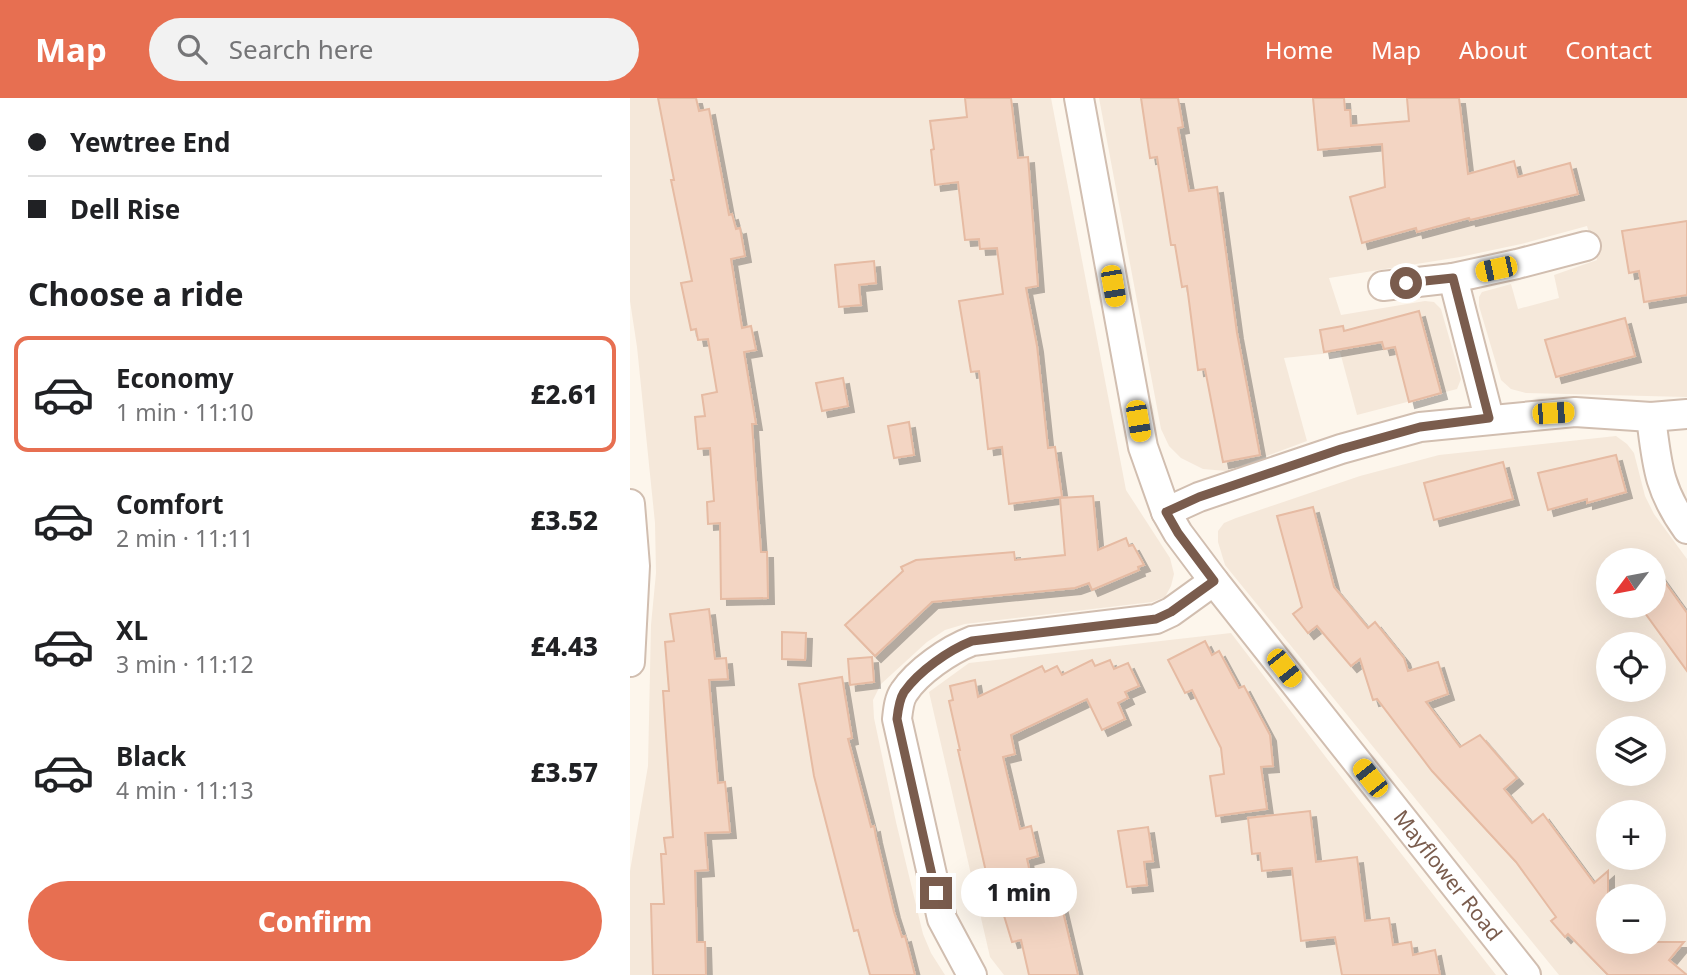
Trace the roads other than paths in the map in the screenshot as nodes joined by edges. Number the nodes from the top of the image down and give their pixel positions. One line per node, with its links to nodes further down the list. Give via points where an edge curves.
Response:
1 (1079, 98): 9 (street, Mayflower Road, via 1143,447)
2 (1586, 246): 3 (street)
3 (1453, 278): 4 (street); 7 (street)
4 (1383, 286)
5 (1687, 414): 6 (street)
6 (1651, 417): 7 (street, via 1575,412); 10 (street, via 1661,483)
7 (1489, 418): 9 (street, via 1420,427 1341,449)
8 (630, 504): 12 (street, via 635,566)
9 (1166, 512): 11 (street, Mayflower Road)
10 (1687, 529)
11 (1214, 581): 13 (street, via 1156,619 972,641 939,658 904,692 897,719 943,919); 14 (street, Mayflower Road)
12 (630, 662)
13 (972, 975)
14 (1526, 975)

